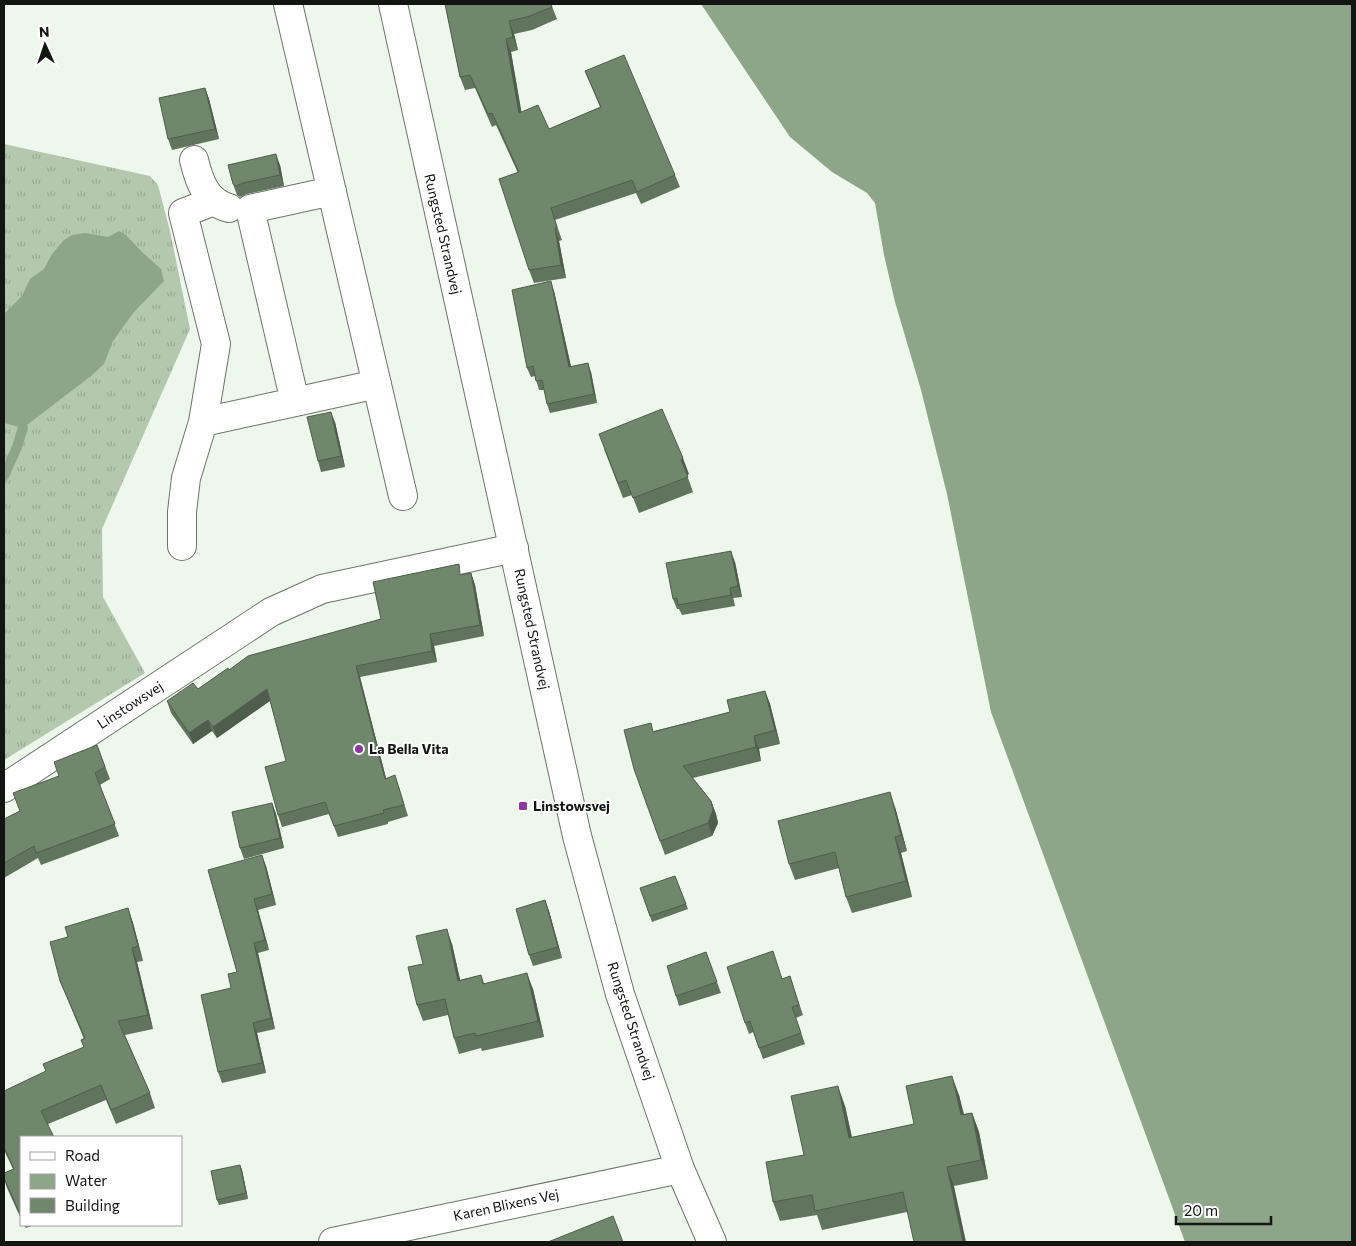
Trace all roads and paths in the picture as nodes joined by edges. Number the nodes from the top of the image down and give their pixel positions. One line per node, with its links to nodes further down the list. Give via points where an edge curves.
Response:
1 (288, 4): 4 (main road)
2 (393, 4): 12 (main road, Rungsted Strandvej)
3 (194, 160): 5 (main road, via 205,193)
4 (332, 191): 6 (main road); 7 (main road)
5 (214, 201): 6 (main road, via 219,206); 9 (main road, via 183,213 216,344)
6 (250, 209): 8 (main road)
7 (377, 384): 8 (main road); 10 (main road)
8 (295, 402): 9 (main road)
9 (203, 422): 11 (main road, via 186,478)
10 (403, 496)
11 (182, 546)
12 (514, 548): 13 (main road, Linstowsvej, via 322,588 271,612); 14 (main road, Rungsted Strandvej, via 577,836 620,994)
13 (4, 788)
14 (680, 1169): 15 (main road, Karen Blixens Vej); 16 (main road, Rungsted Strandvej)
15 (333, 1242)
16 (712, 1242)

